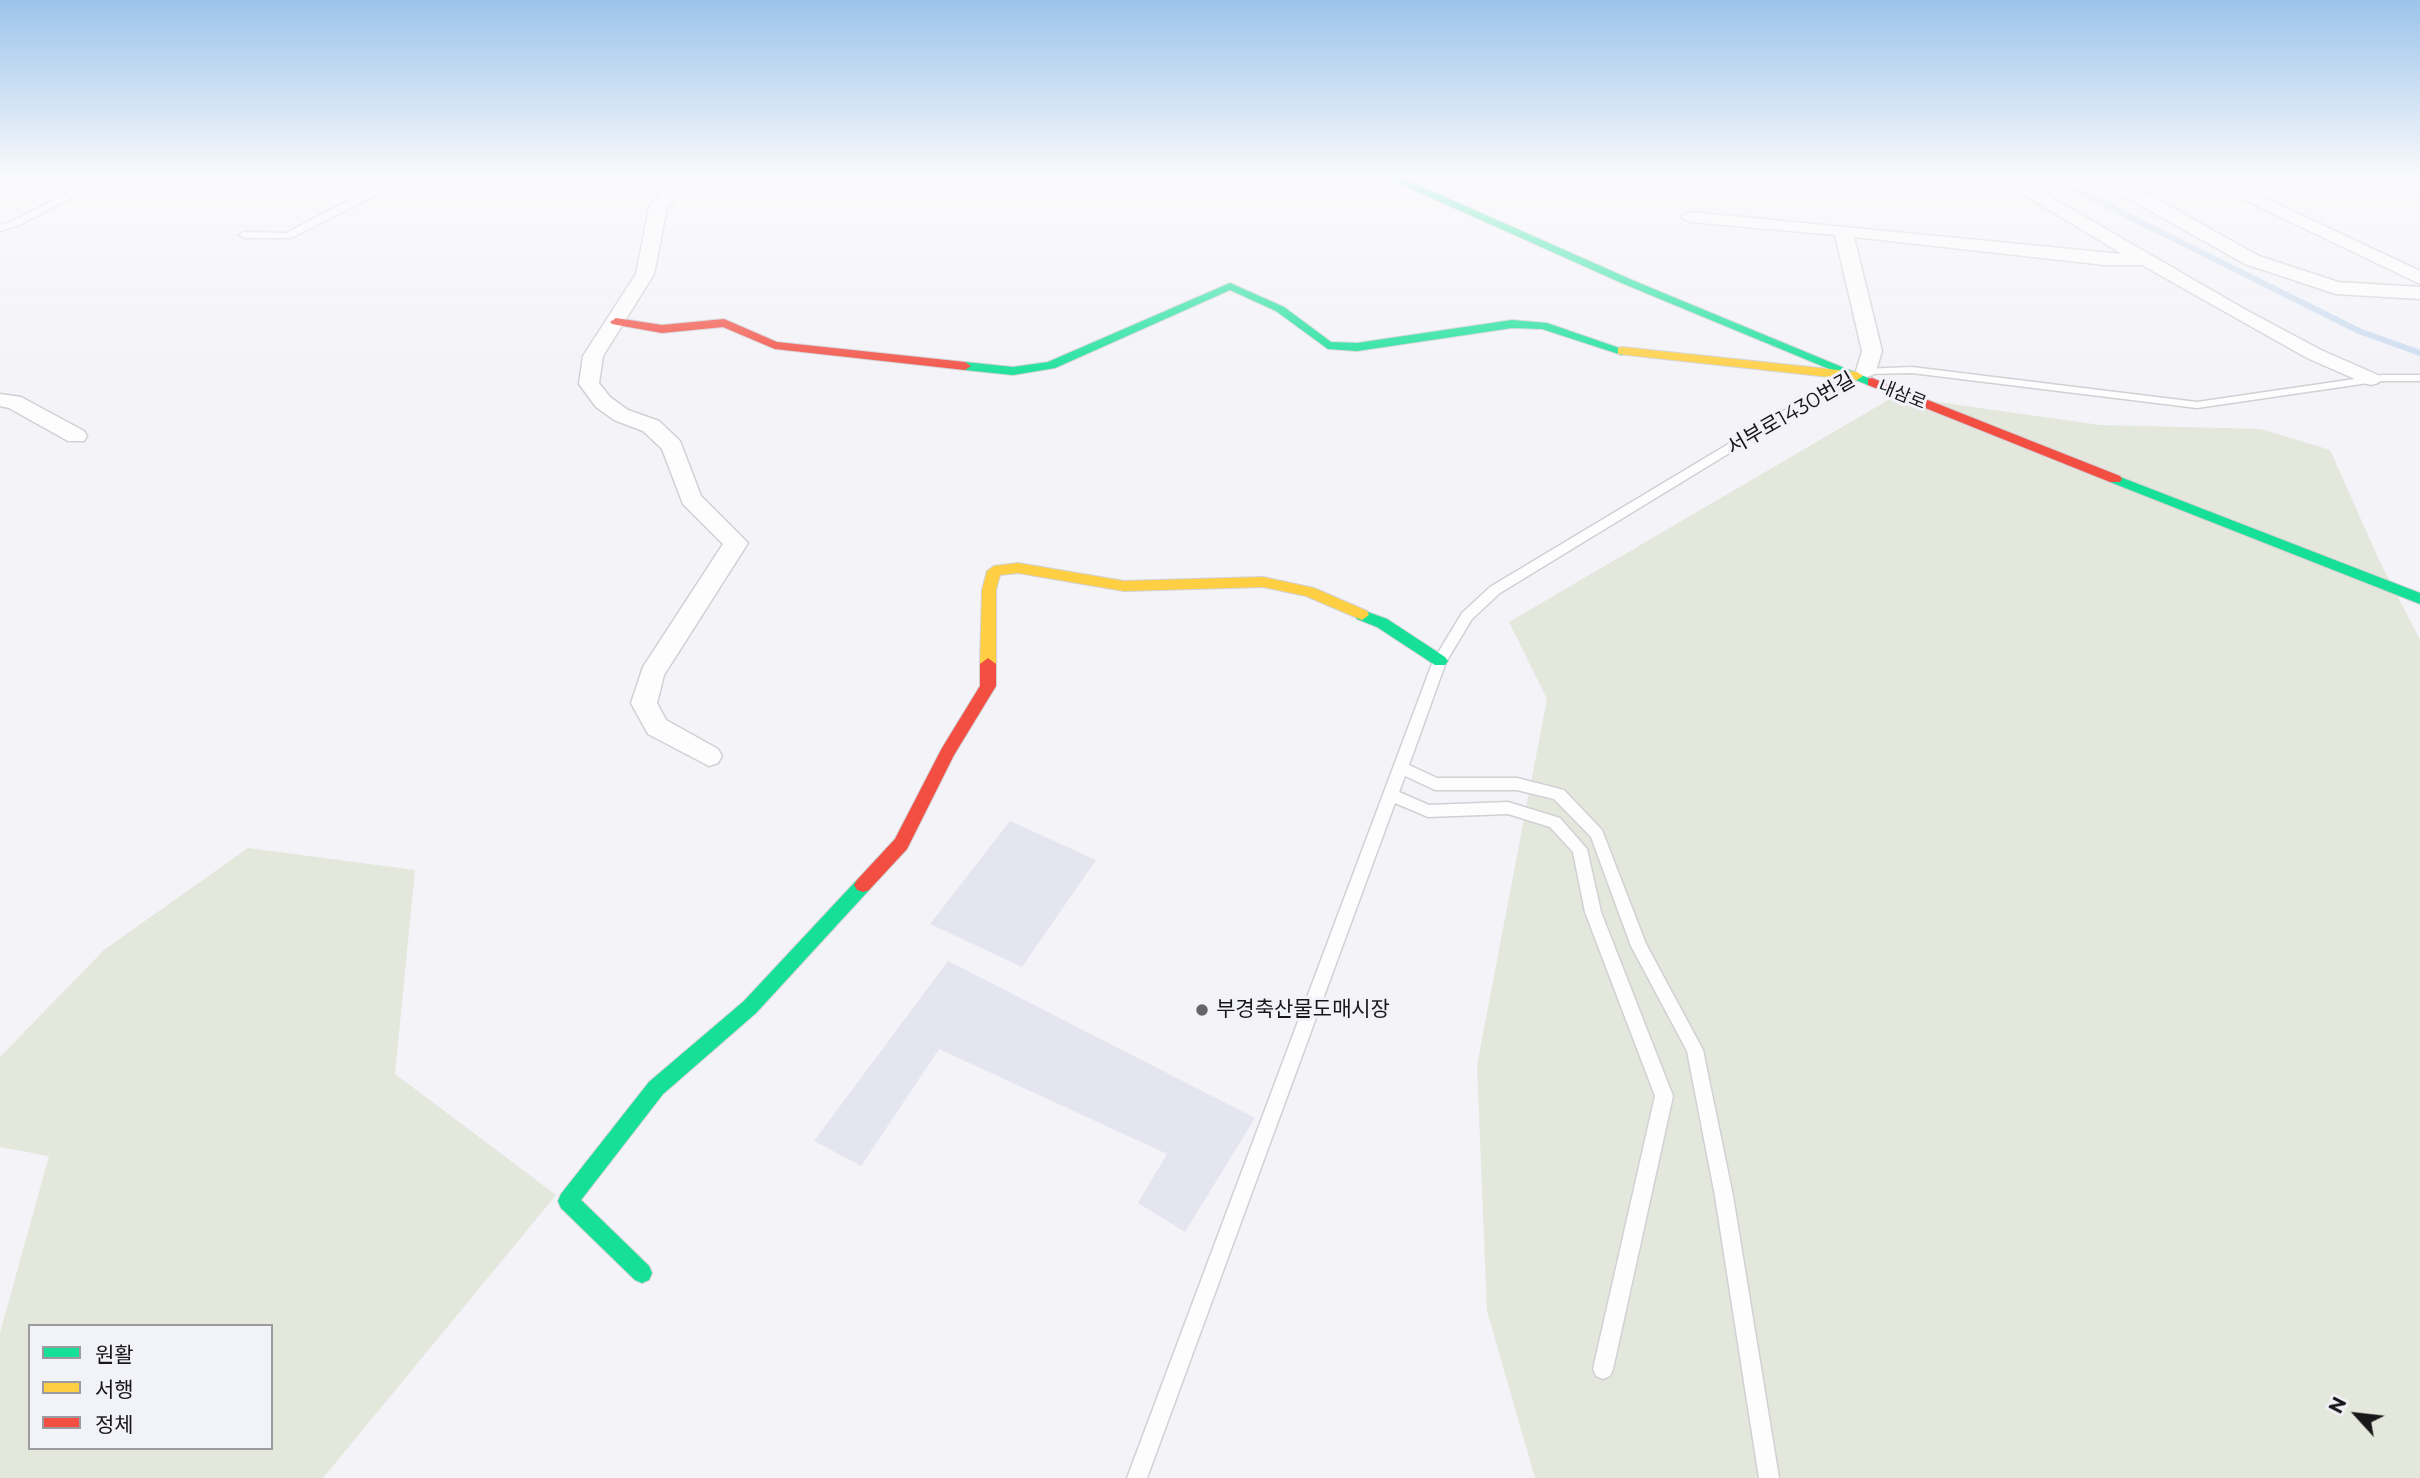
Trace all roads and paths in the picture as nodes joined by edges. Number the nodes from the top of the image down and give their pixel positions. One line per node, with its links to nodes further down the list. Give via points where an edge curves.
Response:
1 (651, 246): 13 (street, via 645,274)
2 (1547, 246): 10 (street, 내삼로)
3 (1847, 246): 14 (street, via 1872,351)
4 (1987, 246): 8 (street)
5 (2123, 246): 8 (street)
6 (2227, 246): 11 (street, via 2252,260 2336,288)
7 (2352, 246): 9 (street)
8 (2147, 260): 16 (street, via 2314,354)
9 (2420, 278)
10 (1624, 280): 12 (street); 14 (street, 내삼로)
11 (2420, 293)
12 (1661, 316)
13 (616, 322): 14 (street, via 662,329 724,323 775,345 1013,371 1051,365 1230,286 1280,309 1328,345 1357,347 1512,324 1543,326 1615,350 1668,349); 21 (street, via 593,356 589,384 603,402 621,415 651,426 672,446 691,499 736,543 652,674 644,703 657,727)
14 (1861, 374): 16 (lane, 서부로1430번길, via 1912,370 2197,405); 19 (street, 내삼로); 20 (lane, 서부로1430번길, via 1802,404 1495,590 1467,617)
15 (2420, 378): 16 (lane, 서부로1430번길)
16 (2371, 380)
17 (0, 400): 18 (street, via 14,402)
18 (76, 436)
19 (2420, 599)
20 (1440, 661): 22 (lane, 서부로1430번길); 24 (street, via 1382,623 1309,592 1263,582 1124,586 1018,568 994,571 989,590 988,686 901,844 750,1007 656,1088 568,1201)
21 (709, 756)
22 (1400, 768): 23 (lane, 서부로1430번길); 27 (lane, via 1435,784 1517,784 1559,794 1597,834 1639,946 1695,1050 1724,1196)
23 (1390, 795): 25 (lane, via 1428,811 1508,808 1555,821 1580,849 1593,912 1664,1096); 26 (lane, 서부로1430번길)
24 (642, 1273)
25 (1602, 1369)
26 (1137, 1478)
27 (1769, 1478)

